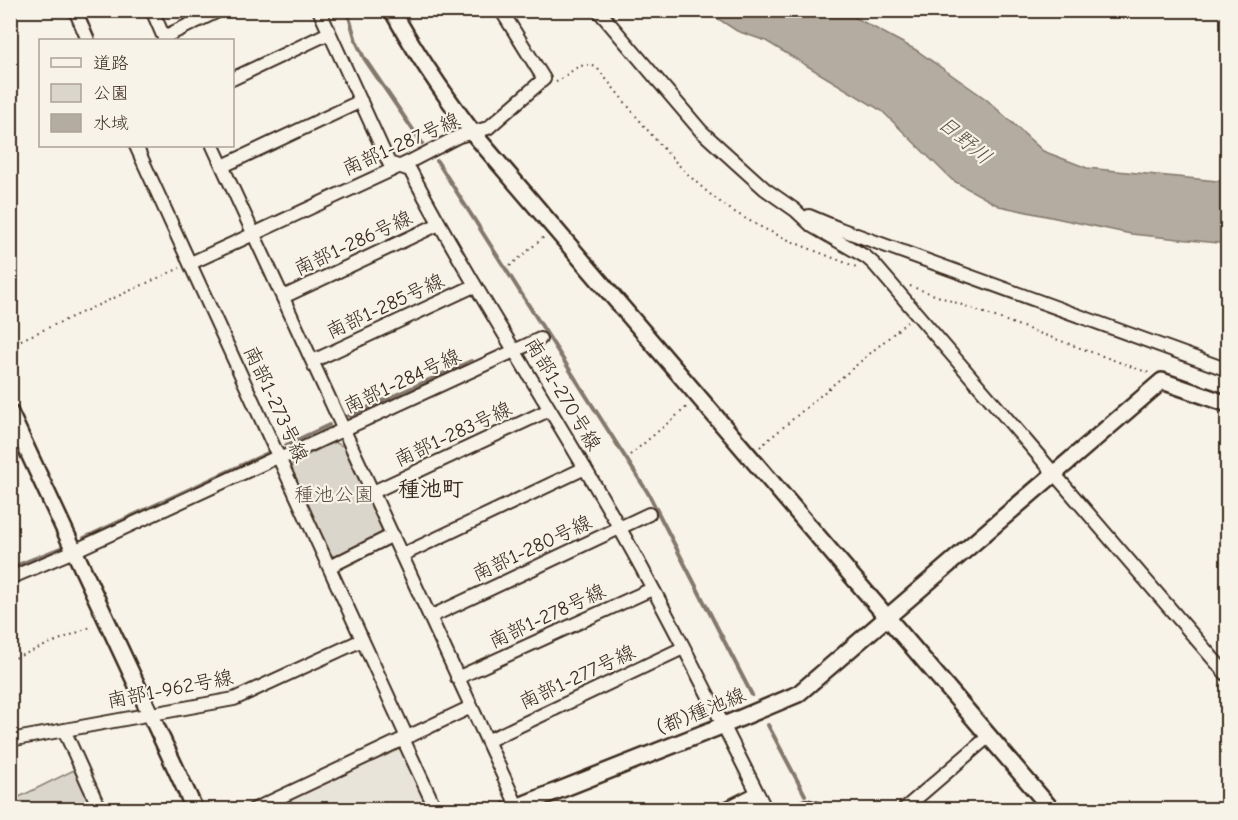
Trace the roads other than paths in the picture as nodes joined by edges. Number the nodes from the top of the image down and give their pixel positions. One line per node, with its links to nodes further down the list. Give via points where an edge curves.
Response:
1 (75, 10): 9 (street)
2 (152, 10): 10 (street)
3 (220, 10): 10 (street)
4 (319, 10): 8 (street, 南部1-270号線)
5 (392, 10): 13 (street, via 423,63)
6 (501, 10): 13 (street, 南部1-287号線, via 544,79 488,128)
7 (598, 10): 18 (street, via 701,131 765,189)
8 (329, 33): 11 (street); 12 (street, 南部1-270号線)
9 (88, 39)
10 (165, 39)
11 (234, 78)
12 (361, 101): 16 (street); 17 (street, 南部1-270号線, via 390,163)
13 (473, 133): 17 (street, 南部1-287号線, via 459,136); 45 (street)
14 (136, 147): 21 (street, 南部1-273号線)
15 (214, 147): 16 (street)
16 (223, 166): 20 (street)
17 (399, 167): 19 (street, 南部1-270号線, via 410,170); 20 (street, 南部1-287号線)
18 (795, 210): 27 (street); 34 (street, via 812,226 874,264)
19 (439, 224): 22 (street, 南部1-270号線); 23 (street, 南部1-286号線)
20 (253, 234): 21 (street, 南部1-287号線); 23 (street)
21 (191, 263): 32 (street, 南部1-273号線)
22 (474, 285): 25 (street, 南部1-270号線); 26 (street, 南部1-285号線)
23 (283, 297): 26 (street)
24 (540, 339): 25 (street, 南部1-284号線)
25 (514, 351): 29 (street, 南部1-270号線); 31 (street, 南部1-284号線)
26 (313, 361): 31 (street)
27 (1227, 370)
28 (1227, 404): 34 (street, (都)種池線, via 1162,381)
29 (549, 410): 33 (street, 南部1-270号線); 35 (street, 南部1-283号線)
30 (10, 413): 39 (street)
31 (344, 429): 32 (street, 南部1-284号線); 35 (street)
32 (279, 458): 39 (street, 南部1-284号線); 41 (street, 南部1-273号線)
33 (585, 468): 37 (street, 南部1-270号線); 40 (street)
34 (1053, 474): 45 (street, (都)種池線); 48 (street)
35 (373, 492): 38 (street)
36 (650, 514): 37 (street, 南部1-280号線)
37 (620, 528): 43 (street, 南部1-270号線); 44 (street, 南部1-280号線)
38 (393, 536): 40 (street); 41 (street)
39 (74, 551): 42 (street, 南部1-284号線); 51 (street)
40 (402, 555): 44 (street)
41 (329, 567): 46 (street, 南部1-273号線)
42 (10, 578)
43 (652, 589): 47 (street, 南部1-270号線); 49 (street, 南部1-278号線)
44 (430, 617): 49 (street)
45 (887, 618): 52 (street, (都)種池線, via 798,694); 54 (street)
46 (362, 640): 51 (street, 南部1-962号線, via 234,699); 55 (street, 南部1-273号線)
47 (683, 648): 52 (street, 南部1-270号線); 57 (street, 南部1-277号線)
48 (1227, 676)
49 (457, 678): 50 (street)
50 (471, 707): 55 (street); 57 (street)
51 (150, 714): 53 (street, 南部1-962号線); 61 (street)
52 (724, 725): 58 (street, 南部1-270号線); 59 (street, (都)種池線)
53 (64, 730): 56 (street, 南部1-962号線); 60 (street)
54 (989, 736): 68 (street); 69 (street)
55 (407, 737): 62 (street); 63 (street, 南部1-273号線, via 405,743)
56 (10, 740)
57 (487, 741): 59 (street)
58 (758, 793): 64 (street); 65 (street, 南部1-270号線)
59 (515, 808)
60 (100, 810)
61 (195, 810)
62 (253, 810)
63 (436, 810)
64 (723, 810)
65 (766, 810)
66 (798, 810): 67 (street, via 806,806)
67 (823, 810)
68 (903, 810)
69 (1052, 810)

